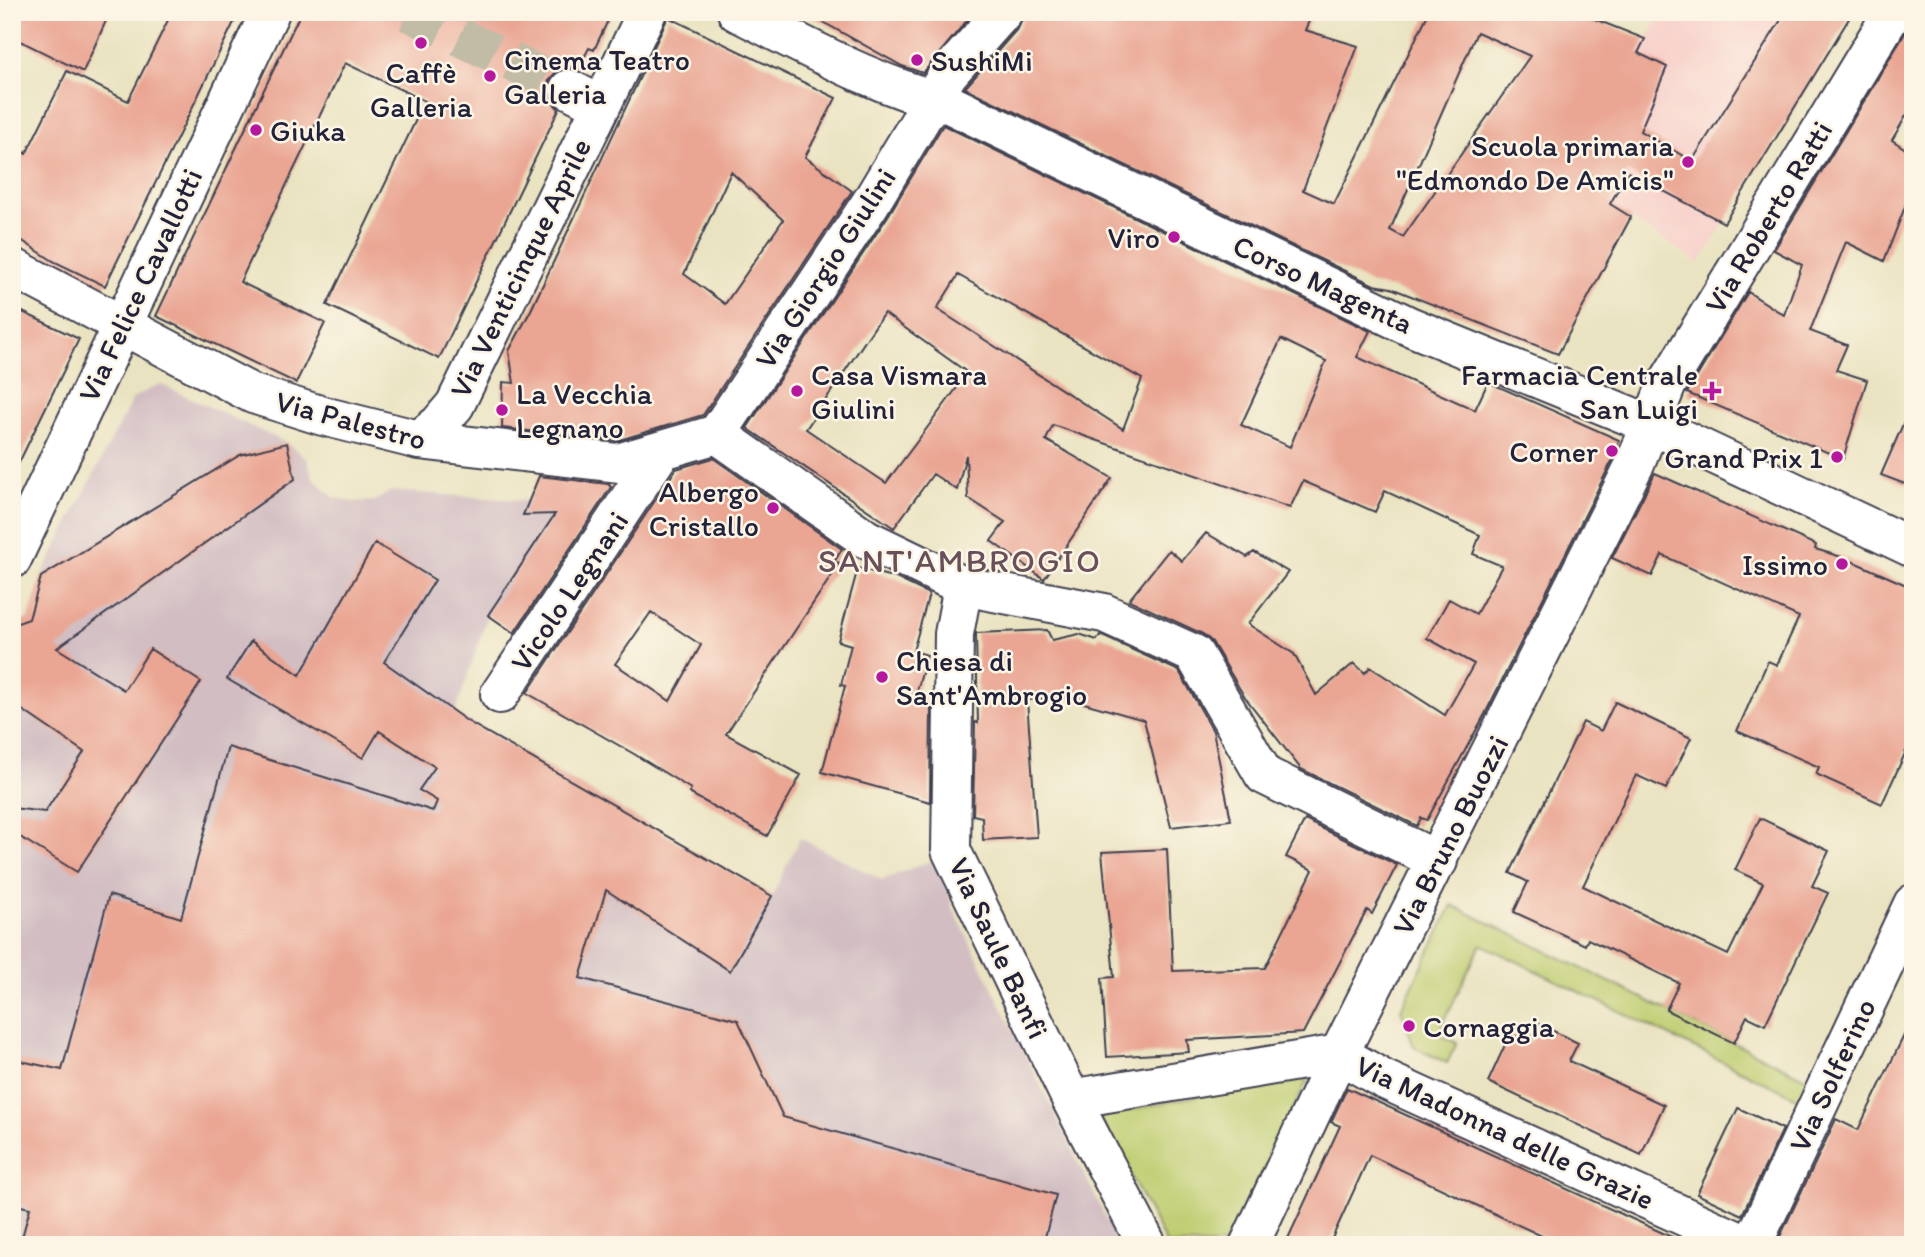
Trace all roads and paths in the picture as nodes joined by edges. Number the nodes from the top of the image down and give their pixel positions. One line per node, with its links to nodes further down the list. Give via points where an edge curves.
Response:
1 (270, 12): 8 (street, Via Felice Cavallotti)
2 (647, 12): 11 (street, Via Venticinque Aprile, via 584,97 455,405)
3 (737, 12): 6 (street, Corso Magenta, via 850,68)
4 (1003, 12): 6 (street, Via Giorgio Giulini, via 948,74)
5 (1893, 12): 9 (street, Via Roberto Ratti, via 1667,384)
6 (932, 100): 9 (street, Corso Magenta, via 949,104 1409,326); 10 (street, Via Giorgio Giulini, via 870,204)
7 (12, 267): 8 (street, Via Palestro)
8 (120, 325): 11 (street, Via Palestro, via 253,394); 14 (street, Via Felice Cavallotti)
9 (1652, 425): 13 (street, Corso Magenta); 17 (street, Via Bruno Buozzi)
10 (717, 434): 12 (street, Via Palestro); 15 (street, via 866,539)
11 (419, 440): 12 (street, Via Palestro, via 618,463)
12 (660, 453): 16 (street, Vicolo Legnani)
13 (1913, 548)
14 (12, 559)
15 (962, 586): 17 (street, via 1104,613 1194,654 1264,775); 20 (street, Via Saule Banfi, via 954,634 951,850)
16 (500, 694)
17 (1438, 861): 19 (street, Via Bruno Buozzi)
18 (1913, 904): 23 (street, Via Solferino)
19 (1339, 1054): 20 (street); 22 (street, Via Bruno Buozzi); 23 (street, Via Madonna delle Grazie, via 1382,1079)
20 (1071, 1099): 21 (street, Via Saule Banfi)
21 (1147, 1245)
22 (1249, 1245)
23 (1749, 1245)

